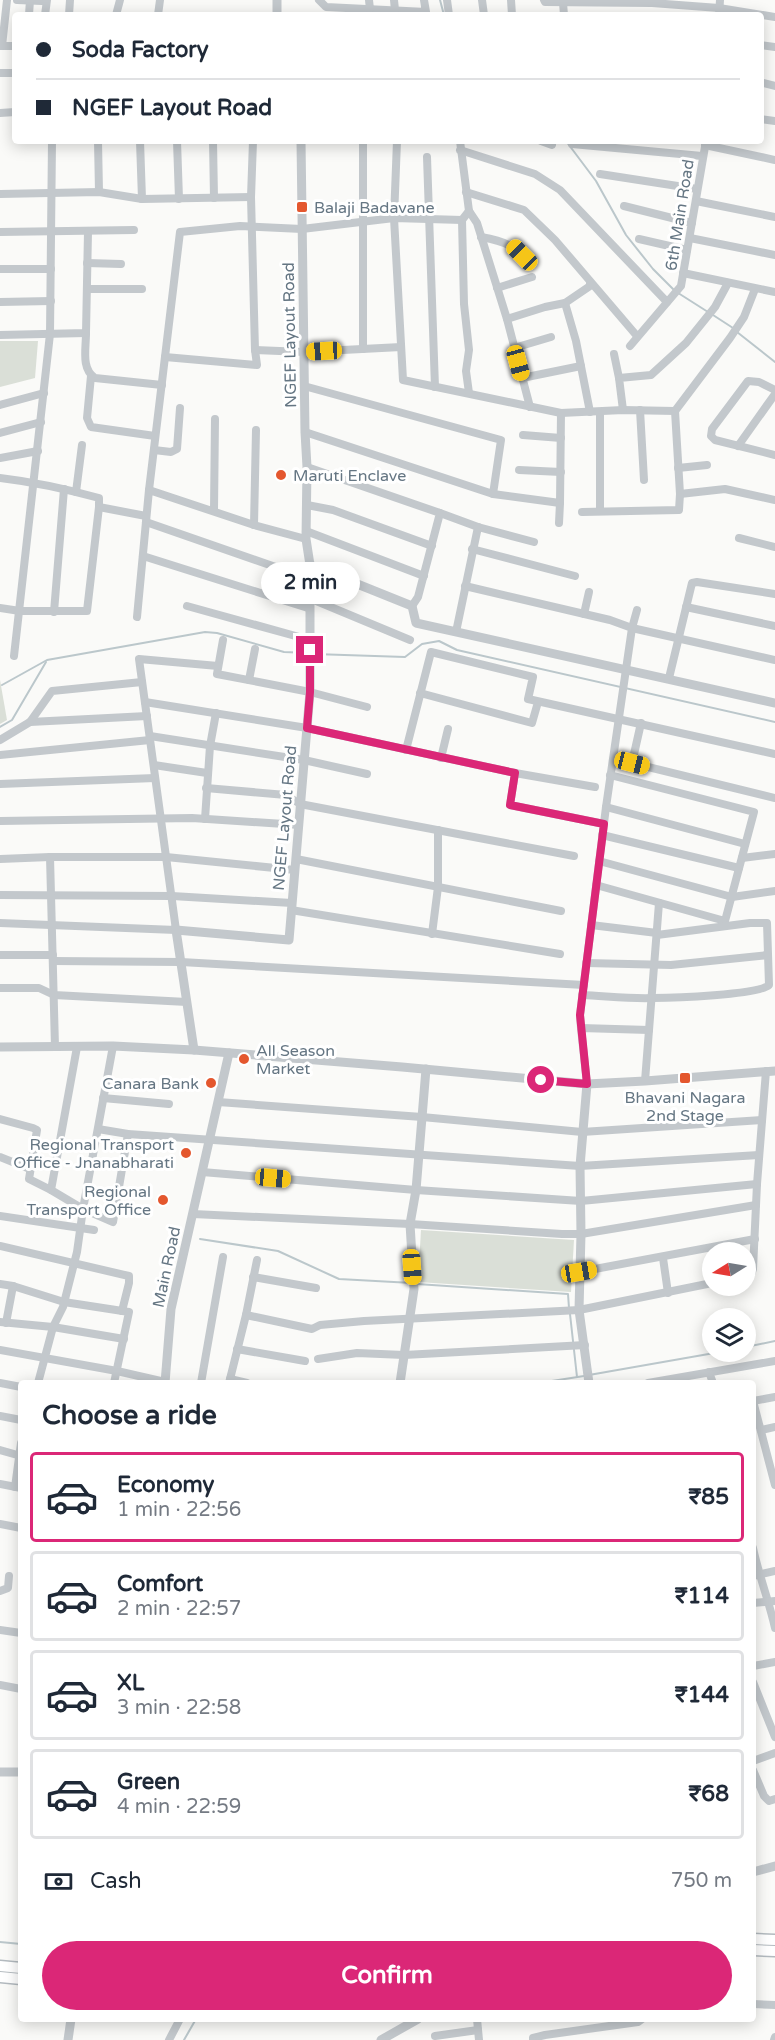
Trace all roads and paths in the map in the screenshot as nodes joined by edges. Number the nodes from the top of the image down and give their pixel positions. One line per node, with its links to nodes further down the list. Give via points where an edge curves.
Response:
1 (7, 0): 17 (street)
2 (17, 0): 8 (street)
3 (319, 0): 11 (street, via 326,7)
4 (369, 0): 13 (street)
5 (394, 0): 14 (street)
6 (424, 0): 14 (street, via 426,12)
7 (544, 0): 10 (street)
8 (30, 1): 9 (street)
9 (44, 1)
10 (564, 3): 12 (street); 15 (street)
11 (343, 4): 13 (street)
12 (719, 8): 16 (street)
13 (370, 9): 14 (street)
14 (395, 10)
15 (564, 12)
16 (744, 12)
17 (1, 46)
18 (52, 144): 37 (street)
19 (98, 144): 38 (street)
20 (140, 144): 43 (street)
21 (177, 144): 44 (street)
22 (213, 144): 42 (street)
23 (253, 144): 41 (street)
24 (301, 144): 55 (street, NGEF Layout Road)
25 (363, 144): 52 (street)
26 (397, 144): 49 (street)
27 (460, 144): 31 (street)
28 (572, 144): 32 (street)
29 (705, 144): 32 (street, 6th Main Road)
30 (709, 144): 34 (street)
31 (460, 150): 39 (street); 81 (street, via 535,174 560,190)
32 (702, 156): 36 (street, 6th Main Road)
33 (427, 157): 50 (street)
34 (775, 160)
35 (600, 174): 36 (street)
36 (697, 189): 45 (street, 6th Main Road)
37 (53, 192): 38 (street); 40 (street); 57 (street)
38 (99, 192): 43 (street)
39 (466, 192): 47 (street); 72 (street, via 524,210)
40 (0, 194)
41 (251, 197): 42 (street); 54 (street)
42 (214, 198): 44 (street)
43 (142, 199): 44 (street)
44 (179, 199)
45 (696, 201): 48 (street); 53 (street, 6th Main Road)
46 (624, 206): 53 (street)
47 (469, 211): 51 (street); 60 (street)
48 (775, 217)
49 (394, 218): 50 (street); 52 (street); 90 (street)
50 (430, 219): 51 (street); 103 (street)
51 (462, 220): 106 (street)
52 (364, 222): 55 (street); 92 (street)
53 (692, 223): 61 (street, 6th Main Road)
54 (253, 227): 55 (street); 93 (street); 96 (street, via 180,231)
55 (302, 229): 94 (street, NGEF Layout Road)
56 (134, 230): 59 (street)
57 (52, 231): 58 (street); 59 (street); 69 (street)
58 (0, 232)
59 (88, 232): 65 (street)
60 (481, 237): 67 (street, via 513,246); 74 (street)
61 (690, 238): 63 (street, 6th Main Road); 64 (street)
62 (639, 239): 63 (street)
63 (687, 250): 70 (street, 6th Main Road)
64 (775, 255)
65 (87, 263): 66 (street); 75 (street)
66 (121, 264)
67 (531, 264)
68 (0, 269): 69 (street)
69 (51, 269): 80 (street)
70 (683, 273): 73 (street); 81 (street, 6th Main Road, via 681,286)
71 (532, 277): 74 (street)
72 (590, 283): 82 (street); 87 (street)
73 (728, 283): 77 (street); 100 (street, via 715,307 686,343 651,375)
74 (497, 288): 83 (street)
75 (87, 289): 76 (street); 84 (street)
76 (142, 289)
77 (755, 289): 78 (street); 112 (street, via 744,317)
78 (775, 292)
79 (0, 302): 80 (street)
80 (51, 302): 85 (street)
81 (667, 302): 87 (street, 6th Main Road)
82 (565, 303): 83 (street); 97 (street)
83 (507, 319): 91 (street)
84 (86, 333): 85 (street); 98 (street, via 85,365)
85 (50, 334): 86 (street); 105 (street)
86 (0, 335)
87 (637, 336): 89 (street, 6th Main Road)
88 (551, 337): 91 (street)
89 (630, 346)
90 (401, 347): 92 (street); 103 (street, via 403,380)
91 (514, 348): 99 (street)
92 (363, 349): 94 (street)
93 (255, 350): 94 (street); 96 (street, via 257,365)
94 (304, 352): 102 (street, NGEF Layout Road)
95 (614, 354): 100 (street)
96 (165, 357): 101 (street)
97 (581, 366): 99 (street); 113 (street)
98 (91, 376): 101 (street); 122 (street, via 87,418 91,427)
99 (522, 378): 108 (street)
100 (619, 378): 110 (street)
101 (162, 385): 122 (street)
102 (304, 386): 119 (street, NGEF Layout Road); 141 (street, via 501,440)
103 (435, 387): 106 (street)
104 (775, 392): 125 (street); 125 (street, via 759,382 748,381 712,429 715,440)
105 (44, 393): 107 (street); 117 (street)
106 (469, 393): 108 (street)
107 (0, 405)
108 (530, 407): 114 (street)
109 (180, 408): 126 (street, via 177,449)
110 (623, 410): 111 (street); 115 (street)
111 (640, 410): 112 (street); 136 (street)
112 (675, 411): 132 (street)
113 (590, 412): 114 (street); 115 (street)
114 (561, 413): 123 (street)
115 (600, 413): 148 (street)
116 (215, 419): 147 (street)
117 (41, 422): 120 (street); 127 (street)
118 (256, 430): 153 (street)
119 (305, 432): 131 (street, NGEF Layout Road); 141 (street)
120 (0, 433)
121 (523, 435): 123 (street)
122 (155, 436): 126 (street)
123 (561, 438): 134 (street)
124 (82, 445): 140 (street)
125 (738, 446): 128 (street)
126 (154, 450): 139 (street)
127 (38, 451): 129 (street); 137 (street)
128 (775, 454)
129 (0, 458)
130 (707, 465): 132 (street)
131 (307, 467): 145 (street, NGEF Layout Road); 150 (street)
132 (678, 468): 142 (street)
133 (519, 470): 134 (street)
134 (561, 472): 144 (street)
135 (0, 478): 137 (street)
136 (644, 480)
137 (34, 482): 138 (street); 175 (street)
138 (64, 489): 140 (street); 176 (street)
139 (149, 490): 147 (street); 151 (street)
140 (76, 492): 146 (street, via 99,498)
141 (494, 494): 144 (street)
142 (680, 494): 143 (street, via 725,489); 148 (street, via 679,510)
143 (775, 500)
144 (560, 503): 152 (street)
145 (306, 505): 155 (street, NGEF Layout Road); 158 (street, via 333,510)
146 (99, 507): 151 (street); 176 (street, via 87,611)
147 (214, 511): 153 (street)
148 (600, 511): 149 (street)
149 (582, 512)
150 (440, 513): 154 (street); 158 (street)
151 (146, 519): 161 (street); 165 (street)
152 (560, 523)
153 (254, 525): 155 (street)
154 (478, 527): 157 (street); 160 (street)
155 (306, 535): 162 (street, NGEF Layout Road); 163 (street)
156 (739, 538): 159 (street)
157 (534, 542)
158 (432, 546): 163 (street)
159 (775, 547)
160 (472, 549): 164 (street); 166 (street)
161 (143, 556): 169 (street); 178 (street)
162 (310, 566): 165 (street, NGEF Layout Road); 171 (street)
163 (424, 576): 171 (street)
164 (575, 576)
165 (310, 579): 169 (street, NGEF Layout Road)
166 (465, 586): 177 (street); 181 (street)
167 (590, 592): 177 (street)
168 (775, 594): 172 (street, via 697,582 692,583)
169 (309, 603): 183 (street); 186 (street, NGEF Layout Road)
170 (187, 606): 186 (street)
171 (412, 606): 181 (street, via 416,622)
172 (686, 607): 179 (street); 184 (street)
173 (0, 608): 175 (street)
174 (637, 610): 180 (street)
175 (20, 611): 176 (street); 187 (street)
176 (54, 612)
177 (584, 614): 180 (street)
178 (137, 617)
179 (775, 626)
180 (632, 628): 184 (street); 190 (street)
181 (456, 632): 190 (street)
182 (223, 639): 189 (street)
183 (410, 640)
184 (678, 640): 188 (street); 191 (street)
185 (255, 649): 192 (street)
186 (310, 649): 194 (street, NGEF Layout Road)
187 (14, 656)
188 (775, 660)
189 (218, 666): 192 (street, via 217,674); 193 (street, via 139,659)
190 (626, 671): 191 (street); 202 (street)
191 (669, 678): 198 (street)
192 (249, 680): 194 (street)
193 (142, 682): 196 (street); 203 (street, via 52,691)
194 (310, 692): 199 (street); 205 (street, NGEF Layout Road)
195 (420, 693): 197 (street, via 532,723); 197 (street, via 431,652 532,677 528,699); 210 (street)
196 (145, 702): 200 (street); 201 (street)
197 (538, 702): 202 (street)
198 (775, 703)
199 (367, 707)
200 (216, 713): 205 (street); 209 (street)
201 (147, 716): 203 (street); 207 (street)
202 (619, 718): 204 (street); 219 (street)
203 (30, 722): 208 (street)
204 (641, 723): 211 (street); 224 (street, via 632,763)
205 (307, 728): 210 (street); 214 (street, NGEF Layout Road)
206 (448, 729): 213 (street)
207 (150, 738): 209 (street); 212 (street); 215 (street)
208 (0, 740)
209 (210, 746): 214 (street); 216 (street)
210 (406, 750): 213 (street)
211 (775, 754)
212 (0, 755)
213 (441, 758): 217 (street)
214 (304, 760): 218 (street); 225 (street, NGEF Layout Road)
215 (154, 765): 216 (street); 220 (street)
216 (207, 773): 223 (street)
217 (515, 773): 222 (street); 230 (street, via 510,805)
218 (368, 774)
219 (610, 776): 226 (street); 234 (street, via 754,812)
220 (155, 778): 221 (street); 227 (street)
221 (0, 784)
222 (595, 787)
223 (206, 788): 225 (street, via 286,795); 228 (street)
224 (775, 798)
225 (300, 804): 231 (street, NGEF Layout Road); 232 (street)
226 (606, 807): 230 (street); 234 (street)
227 (161, 819): 228 (street); 229 (street); 238 (street)
228 (205, 819): 231 (street)
229 (0, 821)
230 (604, 824): 233 (street)
231 (298, 825): 241 (street, NGEF Layout Road)
232 (438, 830): 236 (street); 246 (street)
233 (602, 835): 242 (street); 243 (street)
234 (745, 844): 239 (street)
235 (775, 854): 239 (street)
236 (574, 856)
237 (50, 857): 238 (street); 240 (street); 248 (street)
238 (166, 857): 244 (street); 250 (street)
239 (742, 858): 243 (street)
240 (0, 859)
241 (296, 859): 244 (street, NGEF Layout Road); 246 (street)
242 (599, 861): 245 (street); 251 (street)
243 (739, 868): 251 (street)
244 (295, 870): 253 (street, NGEF Layout Road)
245 (596, 885): 252 (street); 258 (street)
246 (438, 887): 254 (street); 260 (street)
247 (775, 891): 251 (street)
248 (52, 894): 249 (street); 250 (street); 257 (street)
249 (0, 895)
250 (172, 896): 253 (street); 259 (street)
251 (732, 897): 252 (street, via 725,921)
252 (659, 903): 261 (street)
253 (292, 906): 259 (street, NGEF Layout Road, via 289,940); 260 (street)
254 (561, 912)
255 (771, 922): 261 (street); 264 (street)
256 (0, 923): 257 (street)
257 (52, 925): 259 (street); 265 (street)
258 (591, 925): 261 (street); 267 (street)
259 (176, 930): 266 (street)
260 (432, 934): 262 (street)
261 (657, 934): 268 (street)
262 (560, 954)
263 (0, 955): 265 (street)
264 (768, 955): 268 (street, via 671,965); 273 (street, via 770,979 766,988)
265 (53, 958): 266 (street); 271 (street)
266 (181, 962): 269 (street); 274 (street)
267 (586, 963): 268 (street); 269 (street)
268 (654, 963): 273 (street)
269 (584, 985): 272 (street)
270 (0, 988): 271 (street, via 39,988)
271 (54, 995): 274 (street); 279 (street)
272 (582, 995): 273 (street); 275 (street)
273 (651, 998): 276 (street)
274 (187, 1002): 281 (street)
275 (581, 1028): 276 (street); 286 (street)
276 (649, 1030): 285 (street)
277 (112, 1046): 280 (street); 281 (street); 287 (street)
278 (0, 1047): 279 (street)
279 (55, 1047): 280 (street)
280 (77, 1047): 304 (street)
281 (194, 1050): 282 (street)
282 (229, 1053): 283 (street); 288 (street, Main Road)
283 (426, 1069): 286 (street); 290 (street)
284 (771, 1071): 285 (street); 292 (street)
285 (645, 1082): 286 (street)
286 (587, 1084): 294 (street)
287 (103, 1098): 289 (street); 293 (street)
288 (218, 1102): 290 (street); 296 (street, Main Road)
289 (169, 1104)
290 (422, 1117): 294 (street); 297 (street)
291 (0, 1119): 301 (street, via 37,1130)
292 (762, 1120): 294 (street); 298 (street)
293 (98, 1129): 295 (street); 308 (street)
294 (582, 1132): 300 (street)
295 (128, 1134): 296 (street); 308 (street, via 113,1222)
296 (209, 1140): 297 (street); 302 (street, Main Road)
297 (419, 1154): 300 (street); 305 (street)
298 (759, 1155): 300 (street); 303 (street)
299 (0, 1157): 301 (street)
300 (580, 1166): 306 (street)
301 (30, 1169): 304 (street, via 29,1179)
302 (202, 1172): 305 (street); 309 (street, Main Road)
303 (757, 1184): 306 (street); 307 (street)
304 (51, 1190): 308 (street)
305 (416, 1190): 306 (street); 311 (street)
306 (580, 1201): 314 (street)
307 (756, 1205): 314 (street); 315 (street)
308 (83, 1209): 312 (street)
309 (193, 1214): 311 (street); 350 (street, Main Road, via 171,1309)
310 (0, 1216): 312 (street)
311 (410, 1224): 314 (street); 333 (street, via 414,1289)
312 (81, 1227): 313 (street); 321 (street)
313 (94, 1230)
314 (582, 1234): 322 (street)
315 (755, 1239): 316 (street); 319 (street)
316 (755, 1242)
317 (0, 1246): 321 (street)
318 (223, 1257): 351 (street)
319 (663, 1258): 322 (street); 328 (street)
320 (257, 1260): 323 (street)
321 (74, 1264): 329 (street); 331 (street, via 129,1276)
322 (579, 1272): 330 (street)
323 (253, 1277): 327 (street); 332 (street)
324 (0, 1284): 326 (street)
325 (702, 1285): 328 (street)
326 (13, 1286): 329 (street); 334 (street)
327 (316, 1288)
328 (668, 1293): 330 (street)
329 (64, 1302): 331 (street); 335 (street)
330 (579, 1310): 333 (street); 337 (street)
331 (122, 1311): 336 (street, via 129,1312)
332 (246, 1315): 333 (street, via 312,1329 328,1324); 338 (street)
333 (409, 1319): 340 (street)
334 (3, 1323): 335 (street)
335 (53, 1327): 336 (street); 341 (street)
336 (124, 1339): 345 (street)
337 (585, 1345): 340 (street); 354 (street)
338 (237, 1349): 343 (street); 352 (street)
339 (0, 1350): 341 (street)
340 (405, 1355): 342 (street, via 357,1353); 353 (street)
341 (44, 1357): 345 (street); 347 (street)
342 (318, 1359)
343 (305, 1361)
344 (775, 1361): 346 (street)
345 (117, 1371): 348 (street); 349 (street)
346 (709, 1372): 355 (street); 356 (street)
347 (39, 1380)
348 (115, 1380)
349 (153, 1380)
350 (165, 1380)
351 (202, 1380)
352 (229, 1380)
353 (401, 1380)
354 (589, 1380)
355 (665, 1380)
356 (712, 1380)
357 (0, 1383): 358 (street)
358 (18, 1386)
359 (775, 1397): 360 (street)
360 (756, 1400)
361 (756, 1412): 365 (street)
362 (0, 1416): 363 (street)
363 (18, 1419)
364 (775, 1427): 365 (street)
365 (761, 1430): 368 (street)
366 (0, 1450): 367 (street)
367 (18, 1455)
368 (771, 1455): 369 (street)
369 (775, 1483)
370 (0, 1484): 371 (street)
371 (18, 1487)
372 (0, 1524): 373 (street)
373 (18, 1527)
374 (775, 1571): 376 (street)
375 (9, 1576): 377 (street, via 8,1588)
376 (756, 1576): 378 (street)
377 (0, 1591)
378 (772, 1601): 379 (street); 380 (street)
379 (756, 1603)
380 (775, 1629)
381 (0, 1630): 382 (street)
382 (18, 1633)
383 (775, 1662): 384 (street)
384 (756, 1665)
385 (0, 1685): 386 (street)
386 (18, 1688)
387 (756, 1690): 388 (street)
388 (775, 1737)
389 (775, 1753): 390 (street)
390 (756, 1760)
391 (0, 1772): 392 (street)
392 (18, 1772)
393 (756, 1777): 394 (street, via 764,1796 769,1801)
394 (775, 1799)
395 (775, 1866): 396 (street)
396 (756, 1871)
397 (756, 1939): 398 (main road)
398 (775, 1940)
399 (756, 1950): 400 (main road)
400 (775, 1951)
401 (0, 1966): 402 (main road)
402 (18, 1968)
403 (0, 1977): 404 (main road)
404 (18, 1979)
405 (756, 2004): 406 (street)
406 (775, 2005)
407 (71, 2022): 414 (street)
408 (178, 2022): 415 (street)
409 (413, 2022): 416 (street)
410 (477, 2022): 412 (street)
411 (638, 2022): 418 (street)
412 (478, 2030): 413 (street); 417 (street)
413 (435, 2036)
414 (68, 2040)
415 (169, 2040)
416 (381, 2040)
417 (478, 2040)
418 (533, 2040)

